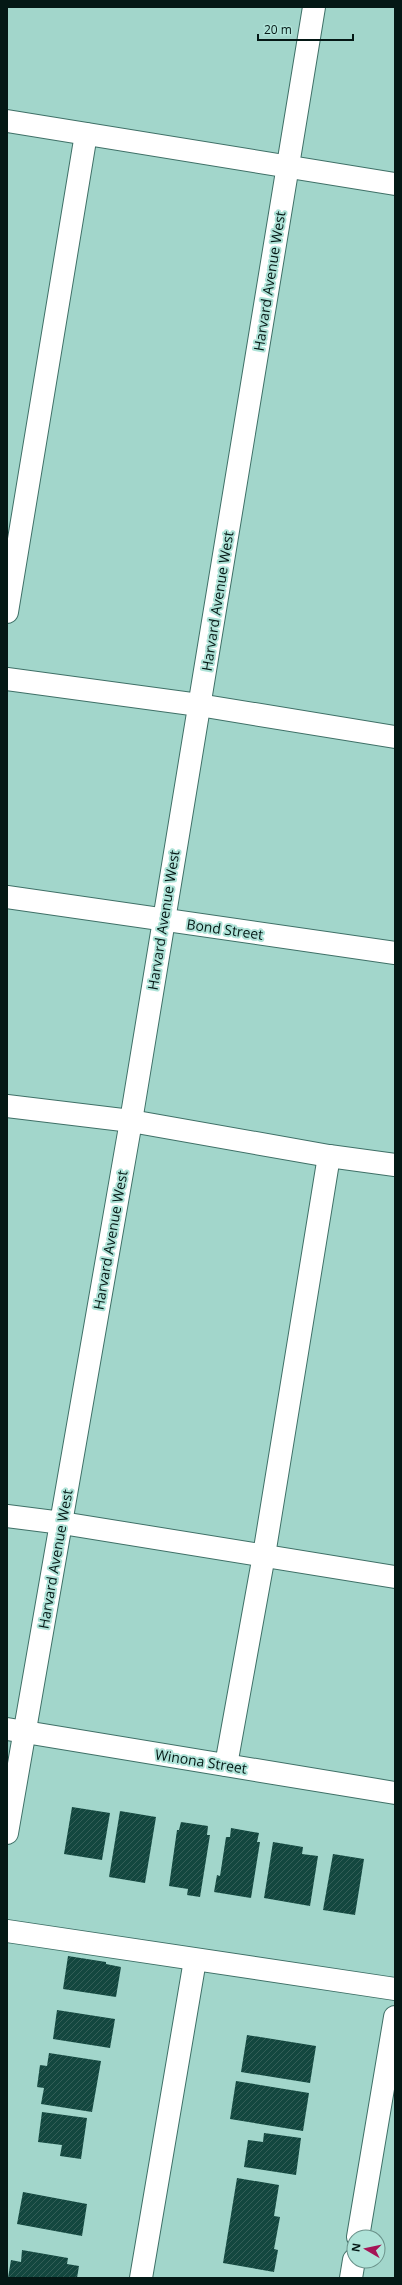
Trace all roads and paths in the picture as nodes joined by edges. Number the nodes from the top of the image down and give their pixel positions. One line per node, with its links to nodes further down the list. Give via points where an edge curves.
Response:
1 (314, 7): 4 (street, Harvard Avenue West)
2 (7, 121): 3 (street)
3 (86, 134): 4 (street); 6 (street)
4 (288, 166): 5 (street); 8 (street, Harvard Avenue West)
5 (395, 184)
6 (7, 612)
7 (7, 679): 8 (street)
8 (199, 705): 9 (street); 11 (street, Harvard Avenue West)
9 (395, 737)
10 (7, 897): 11 (street, Bond Street)
11 (163, 920): 12 (street, Bond Street); 14 (street, Harvard Avenue West)
12 (395, 953)
13 (7, 1106): 14 (street)
14 (131, 1121): 15 (street); 18 (street, Harvard Avenue West)
15 (329, 1156): 16 (street); 19 (street)
16 (395, 1165)
17 (7, 1516): 18 (street)
18 (62, 1523): 19 (street); 21 (street, Harvard Avenue West)
19 (264, 1555): 20 (street); 22 (street)
20 (395, 1576)
21 (15, 1730): 22 (street, Winona Street); 24 (street, Harvard Avenue West)
22 (226, 1765): 23 (street, Winona Street)
23 (395, 1793)
24 (7, 1833)
25 (7, 1931): 26 (street)
26 (195, 1960): 27 (street); 30 (street)
27 (395, 1989)
28 (395, 2017): 29 (street)
29 (359, 2229)
30 (141, 2278)

